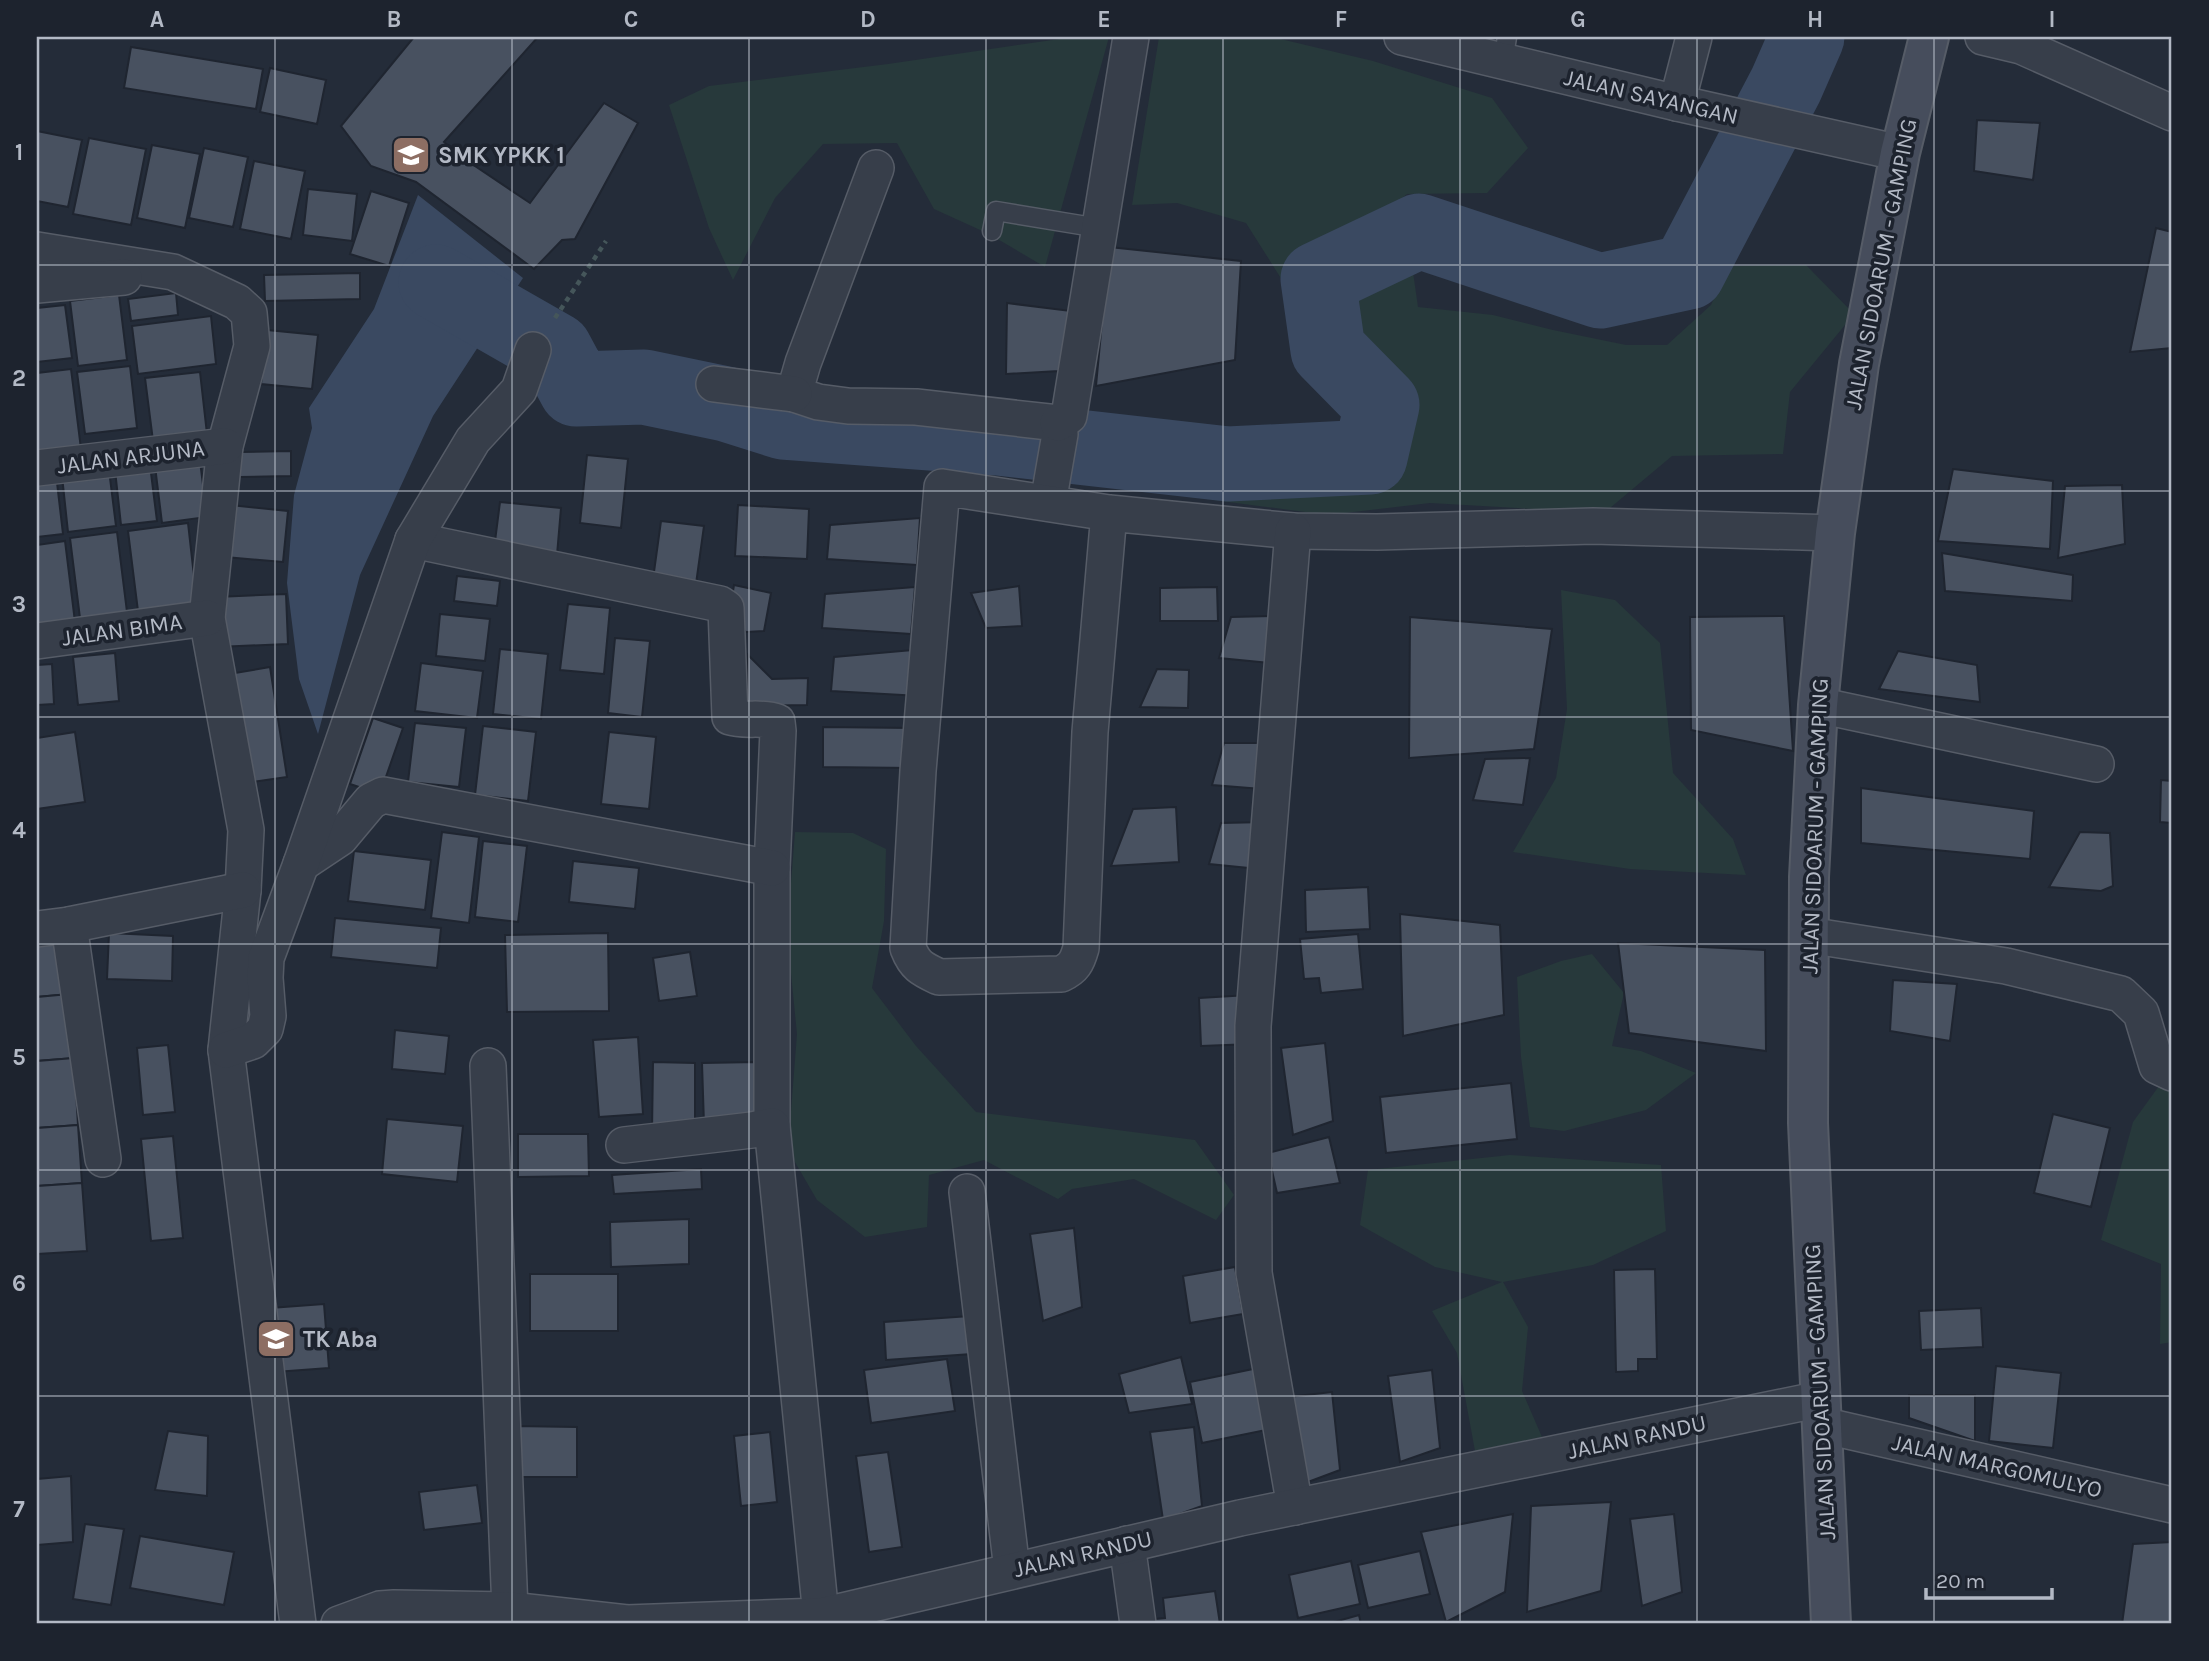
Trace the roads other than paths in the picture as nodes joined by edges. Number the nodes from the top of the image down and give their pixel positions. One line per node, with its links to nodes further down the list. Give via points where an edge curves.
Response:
1 (1131, 37): 11 (street)
2 (1402, 37): 6 (street, JALAN SAYANGAN)
3 (1694, 37): 7 (street)
4 (1929, 37): 9 (main road, JALAN SIDOARUM - GAMPING)
5 (1983, 37): 8 (street, via 2021,46)
6 (1505, 49): 7 (street, JALAN SAYANGAN)
7 (1677, 103): 9 (street, JALAN SAYANGAN)
8 (2172, 113)
9 (1900, 153): 25 (main road, JALAN SIDOARUM - GAMPING, via 1859,364)
10 (876, 168): 18 (street)
11 (1099, 228): 12 (lane, via 996,211); 19 (street, via 1069,416)
12 (992, 231)
13 (37, 250): 14 (street)
14 (173, 272): 15 (street); 20 (street, via 237,302 249,313 252,346)
15 (37, 285)
16 (533, 350): 26 (street, via 519,390 473,440)
17 (714, 384): 18 (street)
18 (794, 394): 19 (street, via 848,406 916,407)
19 (1058, 439): 22 (street)
20 (225, 446): 21 (street, JALAN ARJUNA); 27 (street)
21 (37, 468)
22 (1048, 503): 23 (street); 23 (street, via 942,487 908,948 913,961 939,977 1061,974 1077,960)
23 (1109, 513): 24 (street)
24 (1293, 531): 25 (street, via 1593,526); 45 (street, via 1253,1026 1254,1273)
25 (1835, 533): 29 (main road, JALAN SIDOARUM - GAMPING)
26 (437, 545): 31 (street); 32 (street, via 726,608 730,717 777,722)
27 (207, 618): 28 (street, JALAN BIMA); 33 (street, via 246,830)
28 (37, 641)
29 (1818, 705): 30 (street); 35 (main road, JALAN SIDOARUM - GAMPING)
30 (2096, 764)
31 (302, 864): 32 (street, via 340,838 371,801 383,795); 36 (street, via 266,958 265,1029 253,1041)
32 (772, 868): 39 (street)
33 (243, 890): 34 (street); 36 (street)
34 (53, 927): 41 (street)
35 (1808, 935): 38 (street, via 2006,967 2120,995 2141,1013 2157,1066); 43 (main road, JALAN SIDOARUM - GAMPING, via 1808,1123)
36 (226, 1050): 52 (street)
37 (488, 1066): 48 (street)
38 (2172, 1073)
39 (772, 1126): 40 (street); 50 (street)
40 (624, 1144)
41 (103, 1159)
42 (967, 1192): 47 (street)
43 (1821, 1412): 44 (street, JALAN MARGOMULYO); 45 (street, JALAN RANDU); 55 (main road, JALAN SIDOARUM - GAMPING)
44 (2172, 1505)
45 (1295, 1507): 46 (street, JALAN RANDU)
46 (1127, 1544): 47 (street, JALAN RANDU); 54 (street)
47 (1012, 1570): 50 (street, JALAN RANDU)
48 (510, 1610): 49 (street, JALAN RANDU); 51 (street, JALAN RANDU)
49 (466, 1616): 53 (street, JALAN RANDU, via 387,1609)
50 (821, 1616): 51 (street, JALAN RANDU)
51 (627, 1623)
52 (298, 1624)
53 (339, 1624)
54 (1139, 1624)
55 (1831, 1624)

